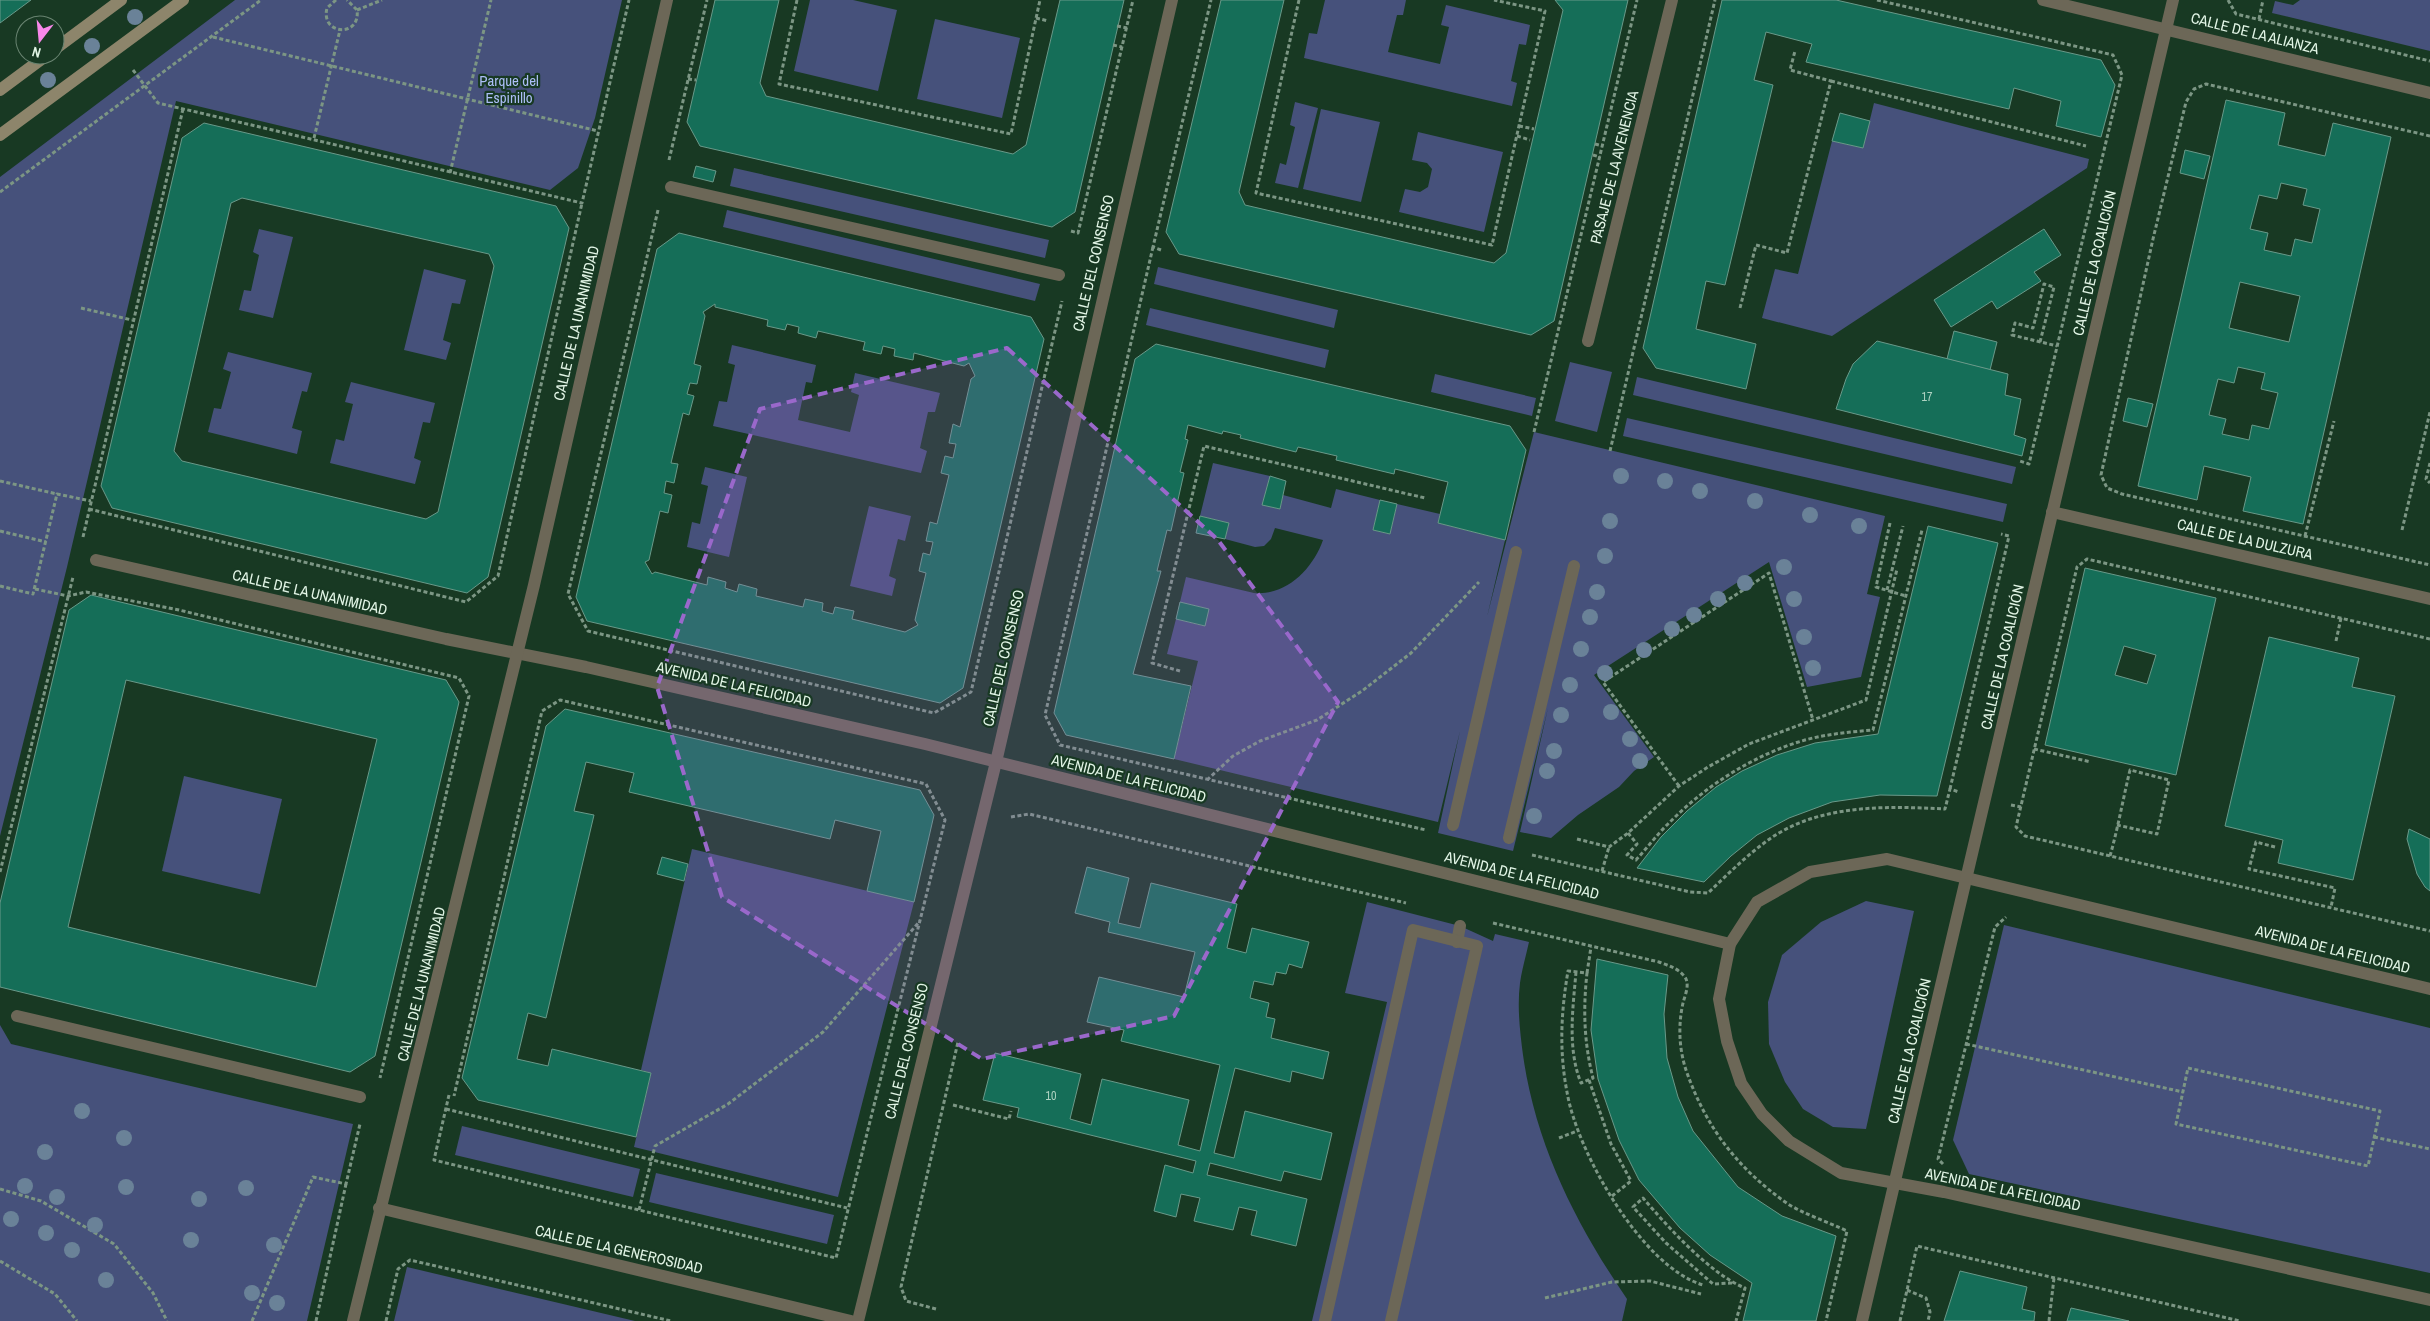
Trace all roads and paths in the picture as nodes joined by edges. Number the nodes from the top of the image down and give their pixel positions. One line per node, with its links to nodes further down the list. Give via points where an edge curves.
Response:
1 (121, 0): 35 (main road)
2 (183, 0): 54 (main road)
3 (261, 0): 34 (path)
4 (334, 0): 33 (path, via 327,8 326,18 331,26)
5 (348, 0): 26 (path)
6 (382, 0): 26 (path)
7 (491, 0): 49 (path)
8 (629, 0): 53 (path)
9 (667, 0): 119 (street, CALLE DE LA UNANIMIDAD)
10 (707, 0): 43 (path)
11 (797, 0): 27 (path, via 779,84 1011,134)
12 (1040, 0): 27 (path)
13 (1133, 0): 31 (path)
14 (1172, 0): 123 (street, CALLE DEL CONSENSO)
15 (1211, 0): 71 (path)
16 (1299, 0): 55 (path, via 1256,193 1492,245)
17 (1494, 0): 51 (path, via 1544,11)
18 (1638, 0): 60 (path)
19 (1672, 0): 78 (street, PASAJE DE LA AVENENCIA)
20 (1714, 0): 84 (path)
21 (1878, 0): 80 (path, via 2113,55 2122,75)
22 (2044, 0): 32 (street, CALLE DE LA ALIANZA)
23 (2172, 0): 32 (street, CALLE DE LA COALICIÓN)
24 (2228, 0): 28 (path, via 2236,14)
25 (2263, 0): 28 (path)
26 (357, 10): 33 (path, via 354,25)
27 (1036, 18): 29 (path)
28 (2259, 19): 39 (path)
29 (1048, 21)
30 (1117, 26): 31 (path)
31 (1126, 28): 37 (path)
32 (2166, 28): 48 (street, CALLE DE LA ALIANZA); 93 (street, CALLE DE LA COALICIÓN)
33 (340, 30): 41 (path)
34 (213, 38): 41 (path); 46 (path)
35 (65, 42)
36 (1113, 45): 37 (path)
37 (1122, 47): 70 (path, via 1078,233)
38 (1795, 51): 45 (path, via 1790,70)
39 (2430, 60)
40 (34, 65): 47 (main road)
41 (332, 65): 49 (path); 57 (path)
42 (129, 66): 46 (path)
43 (688, 79): 44 (path); 64 (path)
44 (696, 80)
45 (1831, 81): 61 (path); 76 (path, via 1787,254 1756,245)
46 (144, 85): 50 (path, via 158,103); 67 (path)
47 (0, 90)
48 (2430, 93)
49 (467, 99): 53 (path); 65 (path)
50 (183, 108): 57 (path); 77 (path)
51 (1519, 126): 52 (path); 55 (path)
52 (1534, 129)
53 (599, 131): 68 (path)
54 (0, 135)
55 (1517, 136): 58 (path)
56 (2430, 136): 100 (path, via 2206,84 2194,89 2186,102 2101,475 2107,488 2122,494)
57 (314, 138): 65 (path)
58 (1530, 140)
59 (1595, 144): 60 (path)
60 (1603, 146): 63 (path)
61 (2086, 146)
62 (1593, 155): 63 (path)
63 (1600, 157): 83 (path)
64 (668, 166)
65 (450, 173): 68 (path)
66 (671, 186): 73 (street)
67 (0, 192)
68 (582, 203): 92 (path, via 498,576 466,602)
69 (659, 204): 74 (path, via 568,594 588,631 934,713 971,692)
70 (1071, 230)
71 (1153, 247): 72 (path); 125 (path, via 1045,715 1060,745)
72 (1161, 250)
73 (1059, 275)
74 (1063, 296)
75 (81, 308): 77 (path)
76 (1740, 308)
77 (132, 320): 91 (path)
78 (1588, 341)
79 (2040, 342): 79 (path, via 2054,286 2044,284 2033,328 2015,323 2012,336); 80 (path)
80 (2057, 346): 85 (path, via 2028,464)
81 (2430, 412): 97 (path)
82 (2334, 421): 100 (path)
83 (1534, 432)
84 (1610, 451)
85 (2020, 461)
86 (2430, 463): 88 (path, via 2426,479)
87 (0, 481): 89 (path)
88 (2430, 483)
89 (57, 494): 91 (path); 102 (path)
90 (1425, 498): 120 (path, via 1204,446 1152,663)
91 (91, 501): 92 (path)
92 (89, 509): 101 (path)
93 (2052, 512): 115 (street, CALLE DE LA DULZURA); 128 (street, CALLE DE LA COALICIÓN)
94 (1890, 523): 112 (path, via 1876,587)
95 (1903, 526): 112 (path)
96 (1922, 530): 114 (path)
97 (2402, 530)
98 (0, 531): 102 (path)
99 (2001, 534): 127 (path, via 2009,536)
100 (2305, 536): 105 (path)
101 (83, 538)
102 (46, 542): 111 (path)
103 (1516, 552): 131 (street)
104 (96, 560): 119 (street, CALLE DE LA UNANIMIDAD)
105 (2430, 565)
106 (1574, 566): 135 (street)
107 (1897, 569): 112 (path)
108 (74, 573): 113 (path)
109 (1482, 579): 125 (path, via 1411,653 1362,692 1317,720 1260,741 1233,756)
110 (0, 586): 111 (path, via 33,594)
111 (35, 589): 113 (path)
112 (1889, 591): 114 (path); 121 (path, via 1866,700)
113 (68, 596): 142 (path); 160 (path, via 86,592 179,610 459,678 469,696)
114 (1906, 596): 134 (path, via 1873,730 1788,745 1742,767 1715,784 1671,820 1636,860 1627,855 1637,844)
115 (2430, 599)
116 (2340, 618): 117 (path); 118 (path); 122 (path, via 2087,560 2077,566)
117 (2430, 638)
118 (2336, 641)
119 (518, 653): 123 (street, AVENIDA DE LA FELICIDAD); 180 (street, CALLE DE LA UNANIMIDAD)
120 (1180, 670)
121 (1813, 720): 126 (path, via 1749,744); 126 (path, via 1769,572 1603,682)
122 (2034, 749): 124 (path); 129 (path)
123 (996, 762): 152 (street, AVENIDA DE LA FELICIDAD); 200 (street, CALLE DEL CONSENSO)
124 (2091, 762)
125 (1206, 780): 133 (path)
126 (1679, 786): 134 (path)
127 (1950, 789): 128 (path); 141 (path, via 1945,809 1847,810 1806,821 1772,837 1708,893 1690,892)
128 (1985, 798): 129 (path); 143 (street, CALLE DE LA COALICIÓN)
129 (2020, 807): 140 (path, via 2016,827 2024,836)
130 (1009, 824): 144 (path, via 1011,817 1029,814)
131 (1453, 825)
132 (2117, 825): 132 (path, via 2157,834 2169,780 2130,770); 140 (path)
133 (1428, 831)
134 (1628, 834): 137 (path)
135 (1509, 838)
136 (1577, 839): 137 (path)
137 (1609, 847): 141 (path)
138 (2275, 847): 145 (path, via 2256,842 2249,869 2334,888)
139 (1530, 854): 141 (path)
140 (2110, 856): 145 (path)
141 (1602, 871)
142 (0, 872)
143 (1966, 878): 152 (street, AVENIDA DE LA FELICIDAD, via 1887,860 1810,872 1757,902); 156 (street, AVENIDA DE LA FELICIDAD); 176 (street, CALLE DE LA COALICIÓN)
144 (1414, 905)
145 (2331, 908): 150 (path)
146 (2006, 917): 159 (path, via 1995,927)
147 (920, 920): 164 (path, via 945,820 926,784 560,700 542,711); 174 (path, via 823,1032 728,1104 655,1146); 181 (path)
148 (1491, 923): 153 (path)
149 (1460, 926): 151 (street)
150 (2430, 931)
151 (1457, 942): 201 (street, via 1413,930); 202 (street, via 1478,946)
152 (1730, 944): 176 (street, AVENIDA DE LA FELICIDAD, via 1719,999 1727,1041 1741,1083 1762,1114 1790,1141 1841,1172)
153 (1591, 946): 155 (path); 204 (path, via 1659,962 1676,969 1686,978 1687,989 1680,1021 1681,1046 1694,1090 1715,1134 1738,1161 1789,1205 1847,1231)
154 (1576, 972): 155 (path); 161 (path, via 1572,1013 1574,1057 1581,1083); 170 (path, via 1568,970 1561,1048 1567,1095)
155 (1587, 973): 161 (path, via 1585,1031 1593,1078)
156 (2430, 989)
157 (17, 1016): 165 (street)
158 (959, 1040): 191 (path, via 901,1287 906,1301)
159 (1966, 1044): 162 (path); 175 (path, via 1938,1159)
160 (380, 1079)
161 (1589, 1080): 179 (path, via 1611,1144 1631,1181)
162 (2182, 1092): 171 (path, via 2188,1068 2380,1111); 171 (path, via 2176,1124 2368,1166)
163 (449, 1095): 167 (path)
164 (454, 1096)
165 (360, 1097)
166 (953, 1105): 168 (path, via 1009,1119)
167 (446, 1109): 174 (path); 182 (path, via 434,1160)
168 (1011, 1111)
169 (361, 1117): 177 (path)
170 (1578, 1131): 172 (path); 179 (path, via 1596,1172)
171 (2374, 1137): 173 (path)
172 (1559, 1138)
173 (2430, 1149)
174 (652, 1160): 181 (path); 182 (path)
175 (1944, 1165)
176 (1895, 1182): 190 (street, AVENIDA DE LA FELICIDAD); 205 (street, CALLE DE LA COALICIÓN)
177 (346, 1184): 194 (path, via 313,1177); 195 (path)
178 (0, 1189): 193 (path, via 41,1201 114,1244 153,1292)
179 (1612, 1196): 186 (path, via 1640,1238 1690,1281)
180 (379, 1208): 196 (street, CALLE DE LA UNANIMIDAD); 199 (street, CALLE DE LA GENEROSIDAD)
181 (848, 1208): 182 (path, via 836,1258)
182 (639, 1210)
183 (0, 1261): 192 (path, via 54,1294)
184 (2054, 1278): 187 (path, via 1917,1246); 208 (path); 209 (path)
185 (1732, 1283): 185 (path, via 1713,1284 1666,1243 1633,1207 1643,1198 1667,1226); 203 (path, via 1745,1288)
186 (1703, 1285)
187 (1907, 1290): 206 (path); 207 (path, via 1926,1298 1930,1312)
188 (1701, 1294): 189 (path, via 1650,1282 1612,1282)
189 (1546, 1298)
190 (2430, 1300)
191 (936, 1309)
192 (77, 1321)
193 (167, 1321)
194 (252, 1321)
195 (316, 1321)
196 (353, 1321)
197 (386, 1321): 198 (path, via 398,1269 410,1260)
198 (671, 1321)
199 (851, 1321)
200 (858, 1321)
201 (1325, 1321)
202 (1391, 1321)
203 (1736, 1321)
204 (1826, 1321)
205 (1862, 1321)
206 (1900, 1321)
207 (1928, 1321)
208 (2049, 1321)
209 (2240, 1321)

